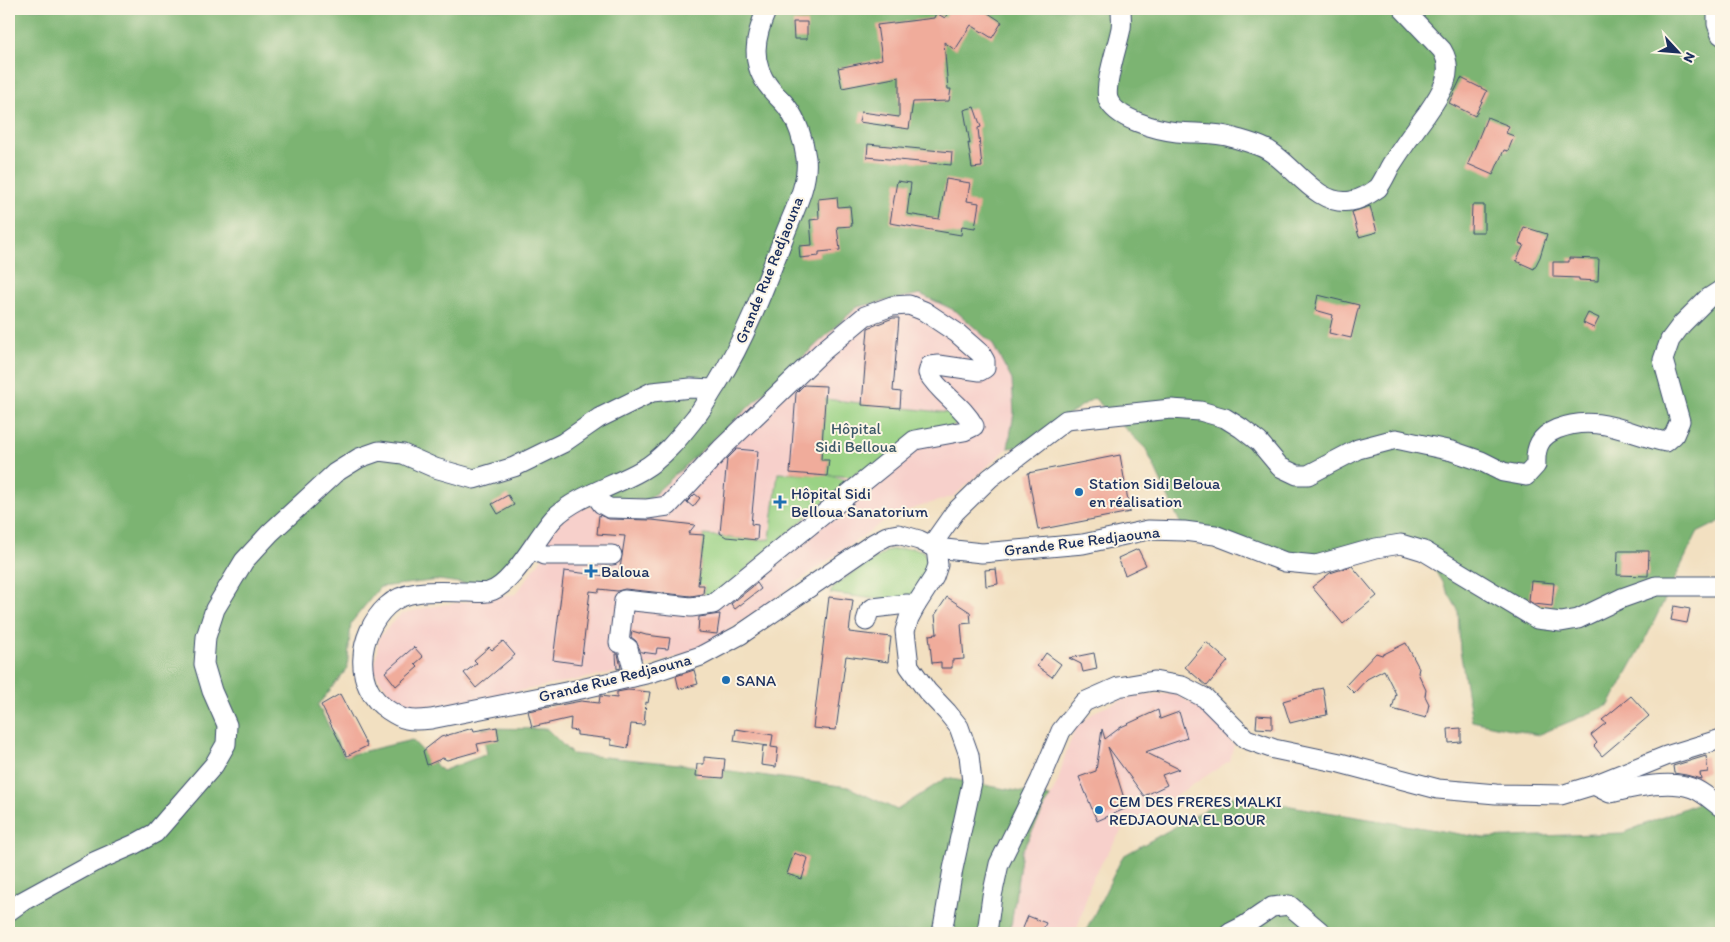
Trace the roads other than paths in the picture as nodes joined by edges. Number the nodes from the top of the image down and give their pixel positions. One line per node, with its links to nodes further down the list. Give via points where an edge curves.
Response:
1 (767, 9): 7 (street, Grande Rue Redjaouna, via 758,30 758,70 768,87 788,108 804,141 804,185 751,321)
2 (1121, 9): 3 (street, via 1121,27 1108,84 1108,98 1118,113 1158,128 1226,135 1267,149 1325,198 1351,201 1378,187 1431,107 1446,76 1448,67 1442,50)
3 (1403, 9)
4 (1717, 9): 5 (street)
5 (1721, 35)
6 (1721, 290): 9 (street, via 1707,299 1670,340 1663,360 1680,421 1674,435 1666,442 1605,424 1578,423 1547,433 1535,451 1536,465 1526,476 1503,472 1452,451 1396,439 1358,449 1308,475 1297,475 1280,467 1259,442 1241,428 1225,418 1200,411 1171,408 1066,420 990,478 955,512)
7 (713, 389): 8 (street, Grande Rue Redjaouna, via 699,412 658,460); 19 (street, via 652,392 514,467 474,479 435,468 403,454 379,451 359,458 335,473 244,561 216,609 206,637 204,664 227,725 226,744 214,765 155,833 94,862)
8 (594, 493): 10 (street, Grande Rue Redjaouna, via 555,518); 15 (street, via 609,508 668,506 723,447 823,351 865,316 892,306 909,306 924,311 957,333 985,361 985,368 980,371 939,365 930,366 928,373 934,383 969,416 974,426 964,431 915,440 713,604 692,607 624,600 624,645)
9 (934, 547): 12 (street, Grande Rue Redjaouna, via 982,553 1007,552 1083,544 1148,530 1184,531 1215,535 1285,562 1316,565 1401,544 1424,551 1537,619 1561,622 1578,619 1656,586); 13 (street, via 938,565); 15 (street, Grande Rue Redjaouna, via 898,534 887,536 740,635 701,656)
10 (532, 548): 11 (street, via 544,555); 15 (street, Grande Rue Redjaouna, via 504,582 490,592 431,591 389,604 375,618 364,650 363,670 372,695 394,714 419,720)
11 (612, 555)
12 (1721, 586)
13 (916, 605): 14 (street, via 873,608); 20 (street, via 905,631 909,666 959,727 969,755 972,782)
14 (866, 621)
15 (633, 677)
16 (1721, 739): 17 (street, via 1666,756)
17 (1594, 785): 18 (street, via 1610,793 1669,784 1692,788); 21 (street, via 1561,795 1438,789 1340,762 1274,749 1246,739 1205,698 1182,686 1154,681 1118,687 1084,702 1061,731 999,864)
18 (1721, 807)
19 (9, 911)
20 (942, 933)
21 (987, 933)
22 (1230, 933): 23 (street, via 1272,907 1289,905)
23 (1322, 933)

